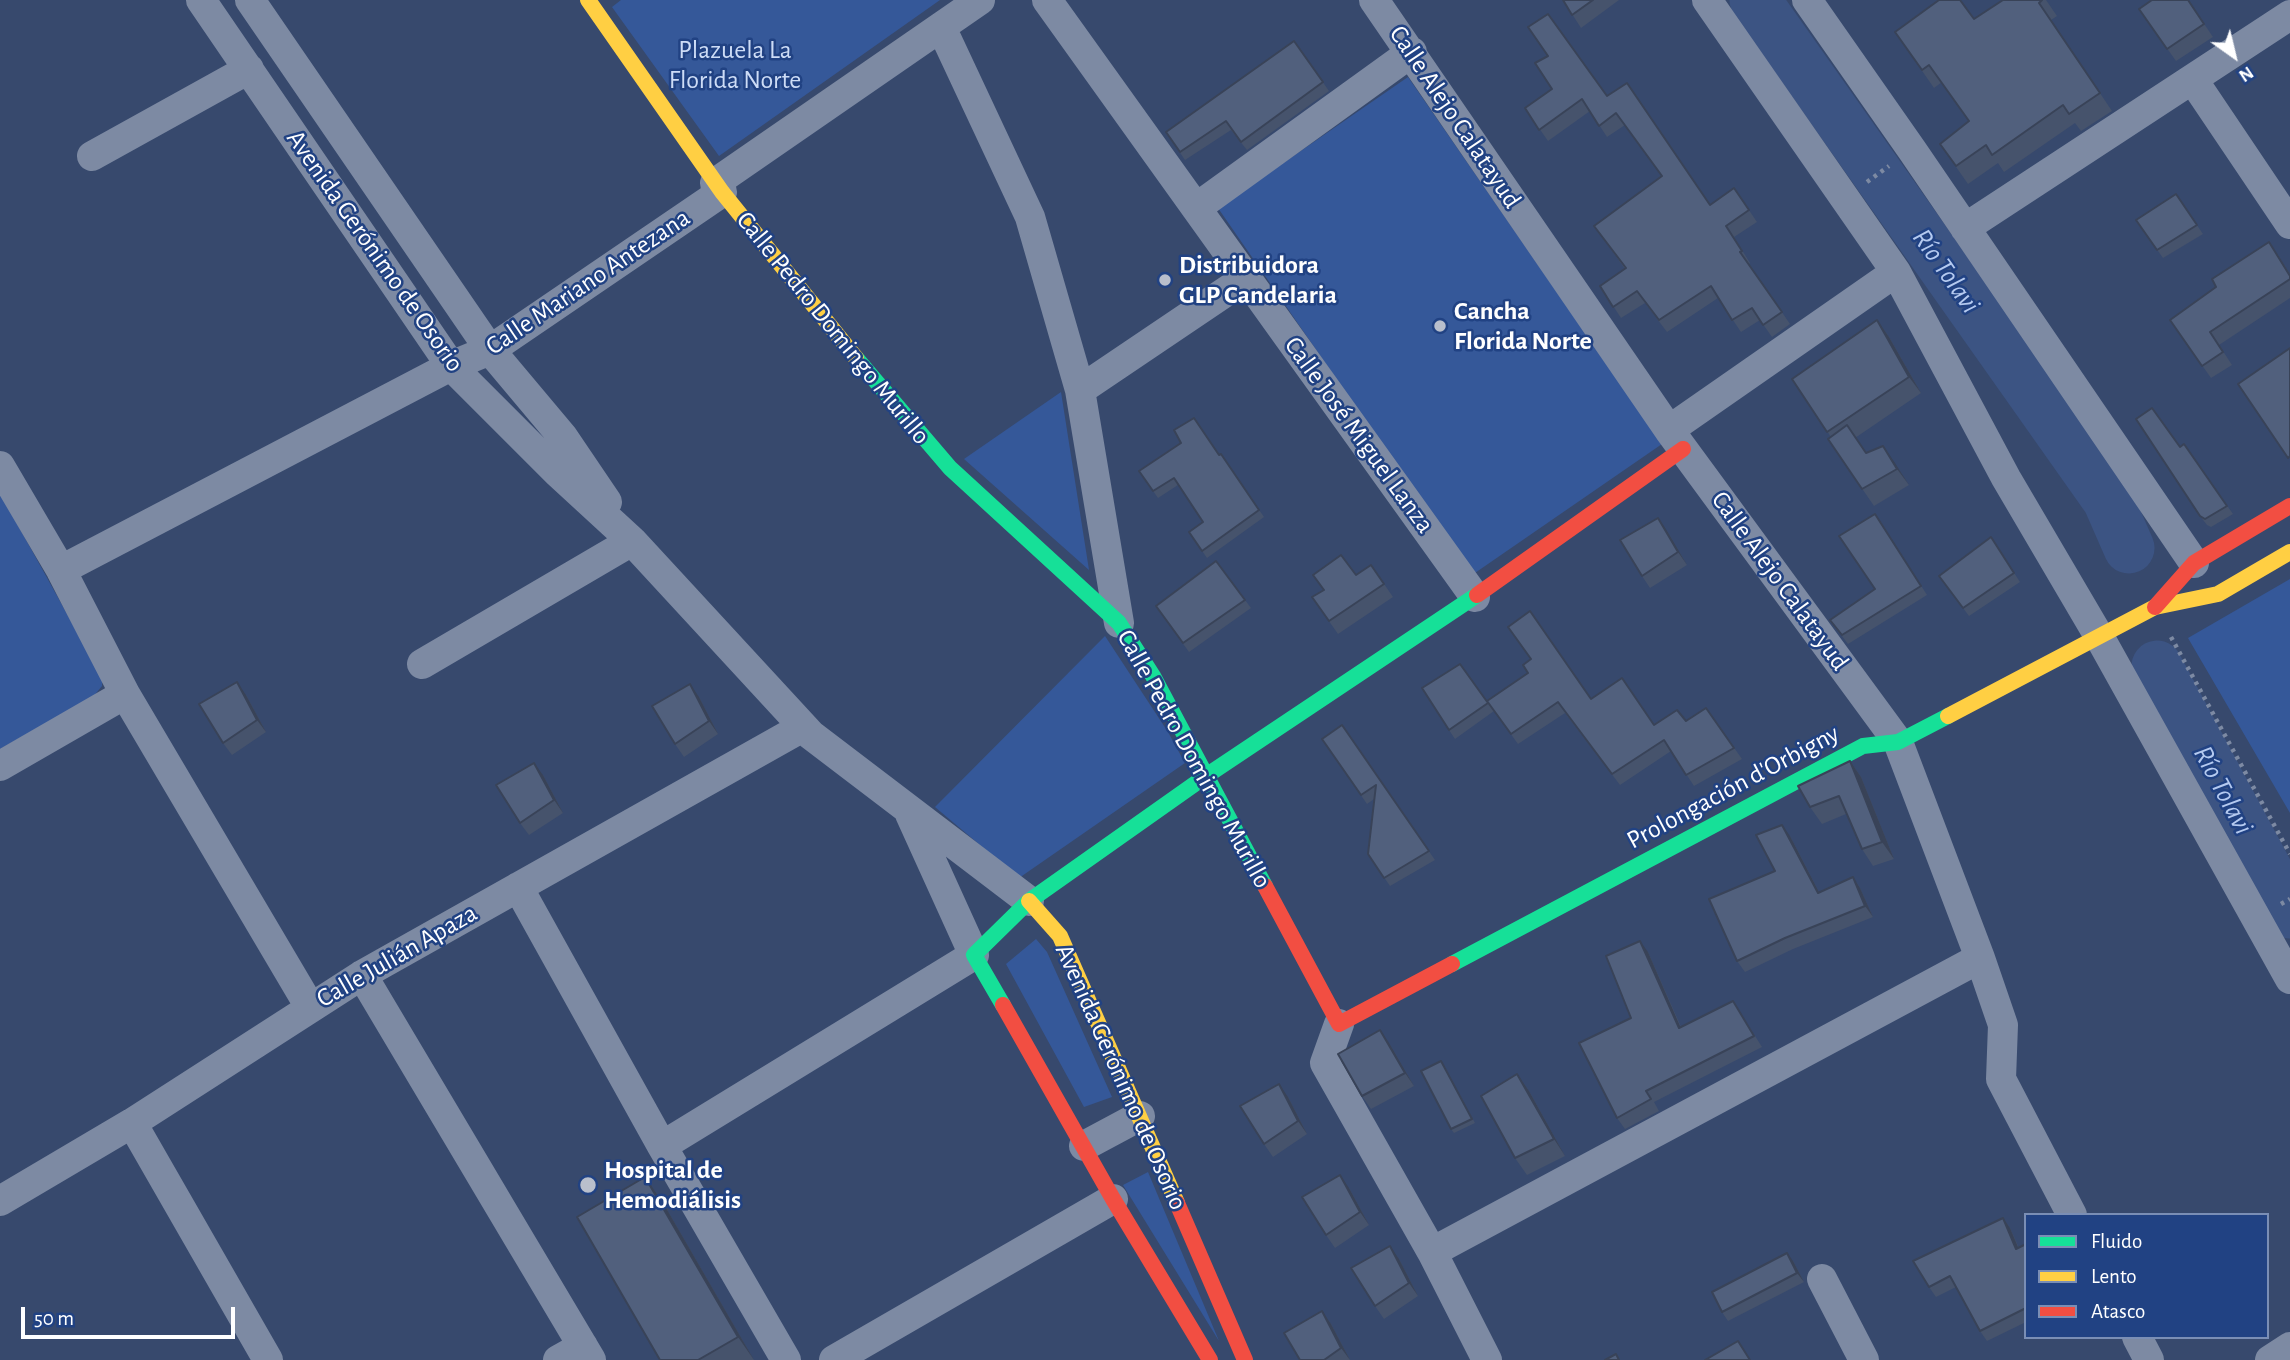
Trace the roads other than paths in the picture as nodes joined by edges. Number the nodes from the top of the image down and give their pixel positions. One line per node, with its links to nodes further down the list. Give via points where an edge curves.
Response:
1 (201, 0): 12 (street, Avenida Gerónimo de Osorio)
2 (250, 0): 21 (street, Avenida Gerónimo de Osorio)
3 (980, 0): 10 (street, Calle Mariano Antezana)
4 (1047, 0): 16 (street, Calle José Miguel Lanza)
5 (1374, 0): 11 (street, Calle Alejo Calatayud)
6 (1707, 0): 19 (street)
7 (592, 1): 15 (street, Calle Pedro Domingo Murillo)
8 (1818, 4): 18 (street)
9 (2290, 15): 13 (street)
10 (941, 27): 15 (street, Calle Mariano Antezana); 23 (street, via 1030,217)
11 (1412, 52): 16 (street); 24 (street, Calle Alejo Calatayud)
12 (248, 69): 14 (street); 22 (street, Avenida Gerónimo de Osorio)
13 (2193, 80): 17 (street); 18 (street)
14 (92, 156)
15 (719, 188): 21 (street, Calle Mariano Antezana); 33 (street, Calle Pedro Domingo Murillo, via 950,468)
16 (1196, 208): 20 (street, Calle José Miguel Lanza)
17 (2290, 224)
18 (1965, 228): 29 (street)
19 (1896, 272): 24 (street); 34 (street, via 2006,478)
20 (1246, 278): 23 (street); 31 (street, Calle José Miguel Lanza)
21 (490, 350): 22 (street, Calle Mariano Antezana); 27 (street, Avenida Gerónimo de Osorio, via 563,436)
22 (451, 366): 27 (street, Avenida Gerónimo de Osorio); 30 (street, Calle Mariano Antezana)
23 (1080, 390): 33 (street)
24 (1676, 440): 31 (street); 38 (street, Calle Alejo Calatayud)
25 (0, 466): 30 (street)
26 (2290, 506): 29 (street, Prolongación d'Orbigny)
27 (632, 541): 35 (street); 37 (street, Avenida Gerónimo de Osorio)
28 (2290, 552): 32 (street, Prolongación d'Orbigny, via 2218,594)
29 (2194, 562): 32 (street, Prolongación d'Orbigny)
30 (61, 570): 36 (street)
31 (1475, 597): 40 (street)
32 (2155, 607): 34 (street, Prolongación d'Orbigny)
33 (1119, 623): 40 (street, Calle Pedro Domingo Murillo)
34 (2100, 638): 38 (street, Prolongación d'Orbigny); 47 (street)
35 (422, 663)
36 (125, 694): 39 (street); 48 (street)
37 (803, 727): 41 (street, Avenida Gerónimo de Osorio); 42 (street, Calle Julián Apaza)
38 (1898, 742): 45 (street, Calle Alejo Calatayud); 49 (street, Prolongación d'Orbigny, via 1863,746)
39 (0, 766)
40 (1206, 776): 43 (street); 49 (street, Calle Pedro Domingo Murillo)
41 (908, 810): 43 (street, Avenida Gerónimo de Osorio); 44 (street, Avenida Gerónimo de Osorio)
42 (519, 887): 46 (street, Calle Julián Apaza); 52 (street)
43 (1029, 901): 44 (street); 50 (street, Avenida Gerónimo de Osorio, via 1060,936)
44 (974, 955): 52 (street); 53 (street, Avenida Gerónimo de Osorio)
45 (1980, 958): 56 (street, Calle Alejo Calatayud, via 2003,1025 2001,1079); 57 (street)
46 (362, 975): 48 (street, Calle Julián Apaza); 61 (street)
47 (2290, 979)
48 (310, 1007): 51 (street, Calle Julián Apaza)
49 (1339, 1024): 57 (street, via 1325,1063)
50 (1140, 1116): 53 (street); 66 (street, Avenida Gerónimo de Osorio)
51 (132, 1123): 55 (street, Calle Julián Apaza); 62 (street)
52 (662, 1146): 63 (street)
53 (1084, 1146): 54 (street, Avenida Gerónimo de Osorio)
54 (1113, 1199): 64 (street); 65 (street, Avenida Gerónimo de Osorio)
55 (0, 1201)
56 (2071, 1213)
57 (1432, 1252): 67 (street)
58 (1822, 1279): 68 (street)
59 (2138, 1339): 69 (street)
60 (2290, 1347): 70 (street)
61 (577, 1355)
62 (268, 1360)
63 (786, 1360)
64 (834, 1360)
65 (1210, 1360)
66 (1245, 1360)
67 (1488, 1360)
68 (1864, 1360)
69 (2149, 1360)
70 (2270, 1360)

